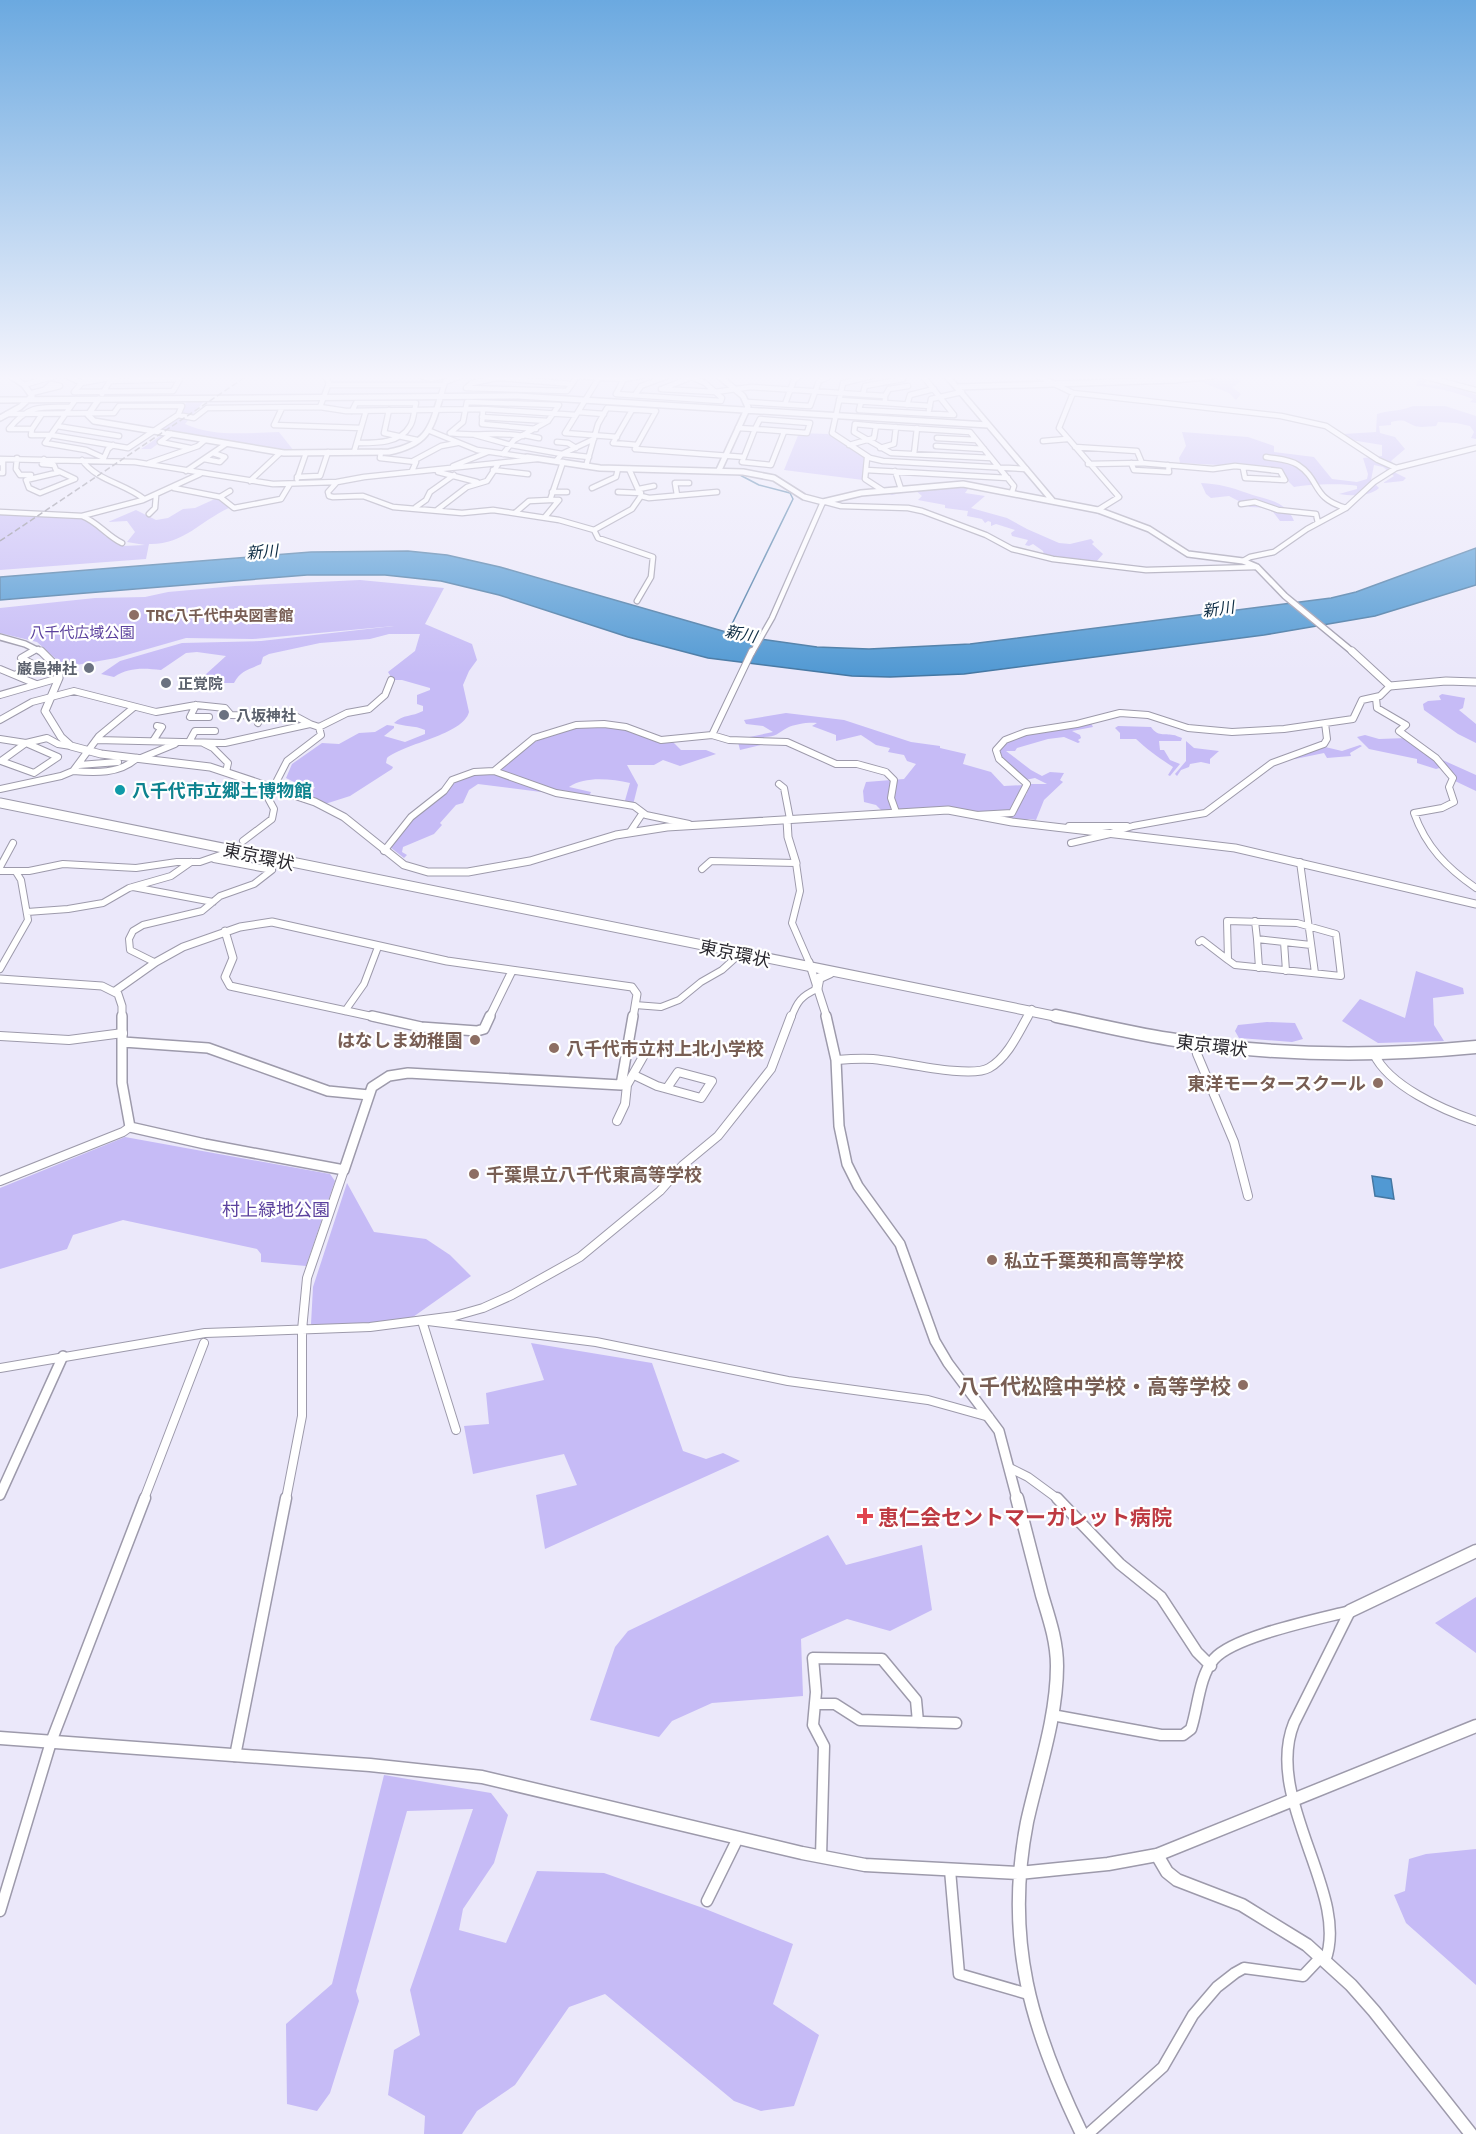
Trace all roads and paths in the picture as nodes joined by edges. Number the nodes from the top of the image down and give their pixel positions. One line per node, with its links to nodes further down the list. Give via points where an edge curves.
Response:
1 (962, 475): 34 (street)
2 (45, 476): 3 (street, via 26,480 29,488 40,493 75,479)
3 (68, 476)
4 (102, 476): 50 (street)
5 (197, 476): 36 (street)
6 (211, 476): 29 (street)
7 (257, 476): 29 (street)
8 (320, 476): 27 (street)
9 (381, 476): 30 (street)
10 (453, 476): 55 (street)
11 (456, 476): 31 (street)
12 (490, 476): 31 (street, via 487,481)
13 (556, 476): 41 (street)
14 (616, 476): 37 (street)
15 (632, 476): 46 (street)
16 (757, 476): 53 (street, via 774,478 804,497)
17 (865, 476): 39 (street)
18 (897, 476): 38 (street)
19 (971, 476): 28 (street)
20 (1006, 476): 28 (street)
21 (1032, 476): 52 (street)
22 (1099, 476): 58 (street, via 1119,497)
23 (1245, 476): 24 (street, via 1285,480)
24 (1283, 476)
25 (1307, 476): 56 (street, via 1319,495 1333,506)
26 (1384, 476): 56 (street)
27 (297, 477): 33 (street)
28 (1008, 478): 45 (street, via 1014,486)
29 (250, 481): 33 (street)
30 (338, 482): 33 (street); 55 (street, via 328,492 329,496 363,496 390,506)
31 (477, 482): 57 (street)
32 (689, 483): 47 (street, via 675,483)
33 (292, 484): 49 (street, via 281,499 270,502 234,507)
34 (963, 484): 38 (street); 45 (street)
35 (654, 486): 46 (street)
36 (174, 488): 48 (street); 49 (street)
37 (592, 488)
38 (901, 489): 39 (street)
39 (882, 490): 53 (street)
40 (230, 491): 49 (street)
41 (552, 492): 42 (street); 51 (street)
42 (567, 492)
43 (618, 492): 46 (street)
44 (717, 492): 47 (street)
45 (1012, 492): 52 (street)
46 (640, 493): 47 (street, via 649,498); 65 (street, via 632,509)
47 (678, 495)
48 (156, 496): 50 (street); 61 (street, via 155,508)
49 (220, 497)
50 (144, 499): 62 (street, via 117,508 96,509)
51 (550, 500): 60 (street, via 529,501); 63 (street, via 559,500)
52 (1052, 500): 58 (street)
53 (824, 502): 68 (street, via 921,511 1012,549 1053,559 1146,570); 95 (street)
54 (1241, 504): 64 (street, via 1255,502 1278,510 1316,514)
55 (416, 508): 57 (street)
56 (1346, 508): 64 (street)
57 (437, 510): 60 (street)
58 (1098, 510): 67 (street, via 1149,529 1188,554)
59 (0, 512): 62 (street)
60 (515, 513): 63 (street)
61 (149, 514)
62 (82, 516): 66 (street)
63 (545, 517): 65 (street)
64 (1318, 523): 67 (street, via 1274,552)
65 (594, 530): 69 (street, via 598,538 653,557 651,577)
66 (122, 543)
67 (1243, 561): 68 (street)
68 (1257, 567): 78 (street)
69 (637, 601)
70 (0, 637): 71 (street, via 26,642)
71 (38, 649): 73 (street, via 21,658 35,665); 74 (street, via 59,669)
72 (0, 669): 73 (street)
73 (15, 675): 77 (street)
74 (59, 678): 77 (street); 82 (street)
75 (391, 680): 93 (street, via 385,694 369,709 347,713)
76 (1476, 682): 78 (street)
77 (36, 684): 80 (street)
78 (1390, 686): 83 (street)
79 (0, 687): 80 (street)
80 (9, 692): 81 (street)
81 (0, 695)
82 (50, 696): 85 (street, via 83,692 121,701); 88 (street); 102 (street, via 45,711)
83 (1377, 698): 90 (street, via 1362,700 1353,719); 138 (street, via 1377,708 1406,725 1400,731 1404,736 1451,772 1449,787 1454,802 1417,811 1415,815 1431,850)
84 (196, 705): 85 (street, via 156,712); 86 (street, via 221,706 231,715); 87 (street, via 190,717)
85 (133, 708): 97 (street)
86 (262, 714): 89 (street); 91 (street, via 295,716)
87 (209, 717)
88 (0, 720)
89 (258, 723)
90 (1325, 723): 117 (street, via 1219,731 1176,726 1142,713 1120,713 1026,732 1005,740 996,750 999,759 1027,784 1015,809 1006,815); 121 (street, via 1324,744 1272,763 1205,813)
91 (310, 724): 93 (street); 100 (street, via 245,740)
92 (157, 726): 98 (street, via 162,727)
93 (319, 727): 112 (street, via 321,735 287,762)
94 (215, 731): 99 (street, via 195,731)
95 (712, 735): 108 (street, via 661,740 626,727 584,723 534,738); 115 (street, via 729,740 787,742 836,764 857,764 886,772 894,780 891,798)
96 (0, 739): 101 (street)
97 (96, 740): 98 (street); 103 (street)
98 (153, 741): 99 (street)
99 (186, 742): 100 (street); 104 (street)
100 (201, 742): 109 (street, via 228,763)
101 (26, 743): 101 (street, via 1,761 34,772 58,757); 102 (street, via 47,738)
102 (71, 746): 103 (street)
103 (87, 752): 104 (street); 106 (street)
104 (139, 758): 107 (street, via 128,767); 109 (street, via 192,763)
105 (118, 762): 106 (street)
106 (79, 765): 107 (street)
107 (73, 771): 111 (street)
108 (494, 771): 116 (street, via 556,793 634,806); 127 (street, via 474,771 452,780 411,817)
109 (226, 772): 112 (street)
110 (779, 784): 118 (street, via 784,788)
111 (0, 789)
112 (276, 789): 124 (street, via 268,798 272,819); 127 (street, via 344,817)
113 (0, 798): 150 (highway, 東京環状)
114 (0, 803): 150 (highway, 東京環状)
115 (896, 812): 117 (street, via 948,810); 118 (street)
116 (642, 814): 119 (street); 122 (street)
117 (975, 815): 120 (street)
118 (789, 820): 119 (street); 132 (street, via 788,837)
119 (698, 825): 122 (street)
120 (1066, 826): 121 (street); 123 (street)
121 (1134, 826): 123 (street)
122 (630, 832): 127 (street, via 530,861 468,872 417,870)
123 (1109, 834): 126 (street); 131 (street, via 1235,848)
124 (243, 841)
125 (13, 843): 133 (street)
126 (1071, 843)
127 (384, 851)
128 (223, 854): 129 (street)
129 (214, 859): 130 (street); 139 (street, via 272,870 256,883)
130 (192, 862): 136 (street, via 120,869 58,864); 137 (street, via 171,876)
131 (1300, 862): 140 (street); 143 (street)
132 (796, 863): 134 (street, via 711,861); 153 (street, via 800,891 792,923)
133 (0, 867)
134 (702, 869)
135 (0, 872): 136 (street)
136 (16, 872): 141 (street)
137 (132, 887): 139 (street); 141 (street, via 103,903)
138 (1476, 888)
139 (213, 902): 152 (street, via 201,911 148,921 138,927 128,945 130,950)
140 (1476, 904)
141 (27, 912): 155 (street, via 27,925)
142 (1255, 921): 143 (street); 145 (street); 151 (street, via 1227,921)
143 (1308, 925): 148 (street); 159 (street, via 1336,934 1341,976)
144 (225, 931): 149 (street, via 257,922 279,922); 152 (street, via 174,949); 165 (street, via 233,954 225,977 230,986)
145 (1257, 939): 147 (street); 154 (street)
146 (1199, 942): 151 (street, via 1202,940)
147 (1284, 942): 148 (street); 157 (street)
148 (1311, 945): 159 (street)
149 (378, 947): 156 (street); 165 (street, via 364,984)
150 (743, 952): 153 (highway, 東京環状); 163 (street, via 679,1000 661,1007)
151 (1228, 960): 154 (street, via 1235,966)
152 (154, 962): 162 (street)
153 (809, 965): 158 (highway, 東京環状); 161 (street); 164 (highway, 東京環状)
154 (1259, 968): 157 (street)
155 (0, 969)
156 (512, 971): 163 (street, via 628,986 636,990); 165 (street, via 487,1026 481,1030 432,1029)
157 (1286, 971): 159 (street)
158 (834, 973): 161 (highway, via 819,978); 164 (highway, 東京環状)
159 (1315, 974)
160 (0, 979): 162 (street, via 90,984)
161 (817, 988): 173 (street); 184 (street, via 797,1002 771,1069 718,1136 683,1165 660,1191 580,1257 512,1295 455,1316)
162 (115, 991): 167 (street, via 122,1006)
163 (635, 1005): 175 (street)
164 (1031, 1010): 168 (highway, 東京環状); 173 (street, via 1003,1054 980,1072 874,1059)
165 (345, 1011)
166 (0, 1036): 167 (street, via 69,1040)
167 (123, 1037): 177 (street, via 207,1048 328,1091); 180 (street, via 123,1088)
168 (1194, 1040): 169 (highway, 東京環状, via 1328,1048); 171 (highway, 東京環状, via 1286,1052); 183 (street, via 1234,1142)
169 (1476, 1041)
170 (1476, 1047): 171 (highway, 東京環状)
171 (1374, 1054): 179 (street, via 1381,1068 1418,1093)
172 (644, 1055): 174 (street)
173 (836, 1060): 189 (street, via 839,1133 847,1165 900,1244 935,1341)
174 (634, 1075): 175 (street); 176 (street)
175 (624, 1085): 177 (street, via 399,1073 377,1082); 178 (street, via 625,1104)
176 (667, 1088): 176 (street, via 678,1072 712,1081 701,1098)
177 (369, 1095): 181 (street)
178 (617, 1121)
179 (1476, 1121)
180 (130, 1126): 181 (street); 182 (street)
181 (344, 1170): 185 (street, via 307,1278)
182 (0, 1181)
183 (1248, 1196)
184 (419, 1320): 185 (street); 189 (street, via 596,1342 788,1381 928,1400); 190 (street)
185 (302, 1330): 187 (street, via 205,1333); 203 (street, via 302,1416 296,1455)
186 (204, 1343): 202 (street)
187 (63, 1356): 188 (street); 192 (street)
188 (0, 1368)
189 (989, 1417): 191 (street, via 999,1431)
190 (456, 1431)
191 (1010, 1468): 195 (street, via 1057,1495 1120,1564 1164,1600 1194,1651); 197 (street, via 1055,1642 1057,1689)
192 (0, 1495)
193 (1476, 1551): 194 (street)
194 (1350, 1611): 195 (street, via 1225,1649); 204 (street, via 1290,1730)
195 (1211, 1666): 197 (street, via 1191,1729 1183,1735 1161,1736)
196 (815, 1704): 198 (street, via 835,1704 860,1720); 198 (street, via 813,1658 882,1659 916,1700); 207 (street, via 813,1725 824,1746)
197 (1052, 1715): 209 (street)
198 (918, 1722): 199 (street)
199 (956, 1723)
200 (1476, 1726): 204 (street)
201 (0, 1738): 202 (street)
202 (51, 1742): 203 (street); 211 (street)
203 (235, 1756): 205 (street, via 482,1777)
204 (1294, 1799): 206 (street); 212 (street, via 1325,1900 1331,1937 1328,1956)
205 (738, 1838): 207 (street); 210 (street)
206 (1156, 1855): 209 (street); 212 (street, via 1177,1880 1242,1905)
207 (821, 1857): 208 (street, via 865,1865)
208 (950, 1870): 209 (street); 213 (street, via 959,1974)
209 (1019, 1873): 213 (street, via 1018,1931)
210 (707, 1900)
211 (0, 1911)
212 (1323, 1959): 215 (street, via 1303,1976 1244,1968 1235,1973 1193,2015 1163,2067); 216 (street, via 1374,2011)
213 (1028, 1994): 214 (street, via 1060,2091)
214 (1082, 2134)
215 (1088, 2134)
216 (1471, 2134)

